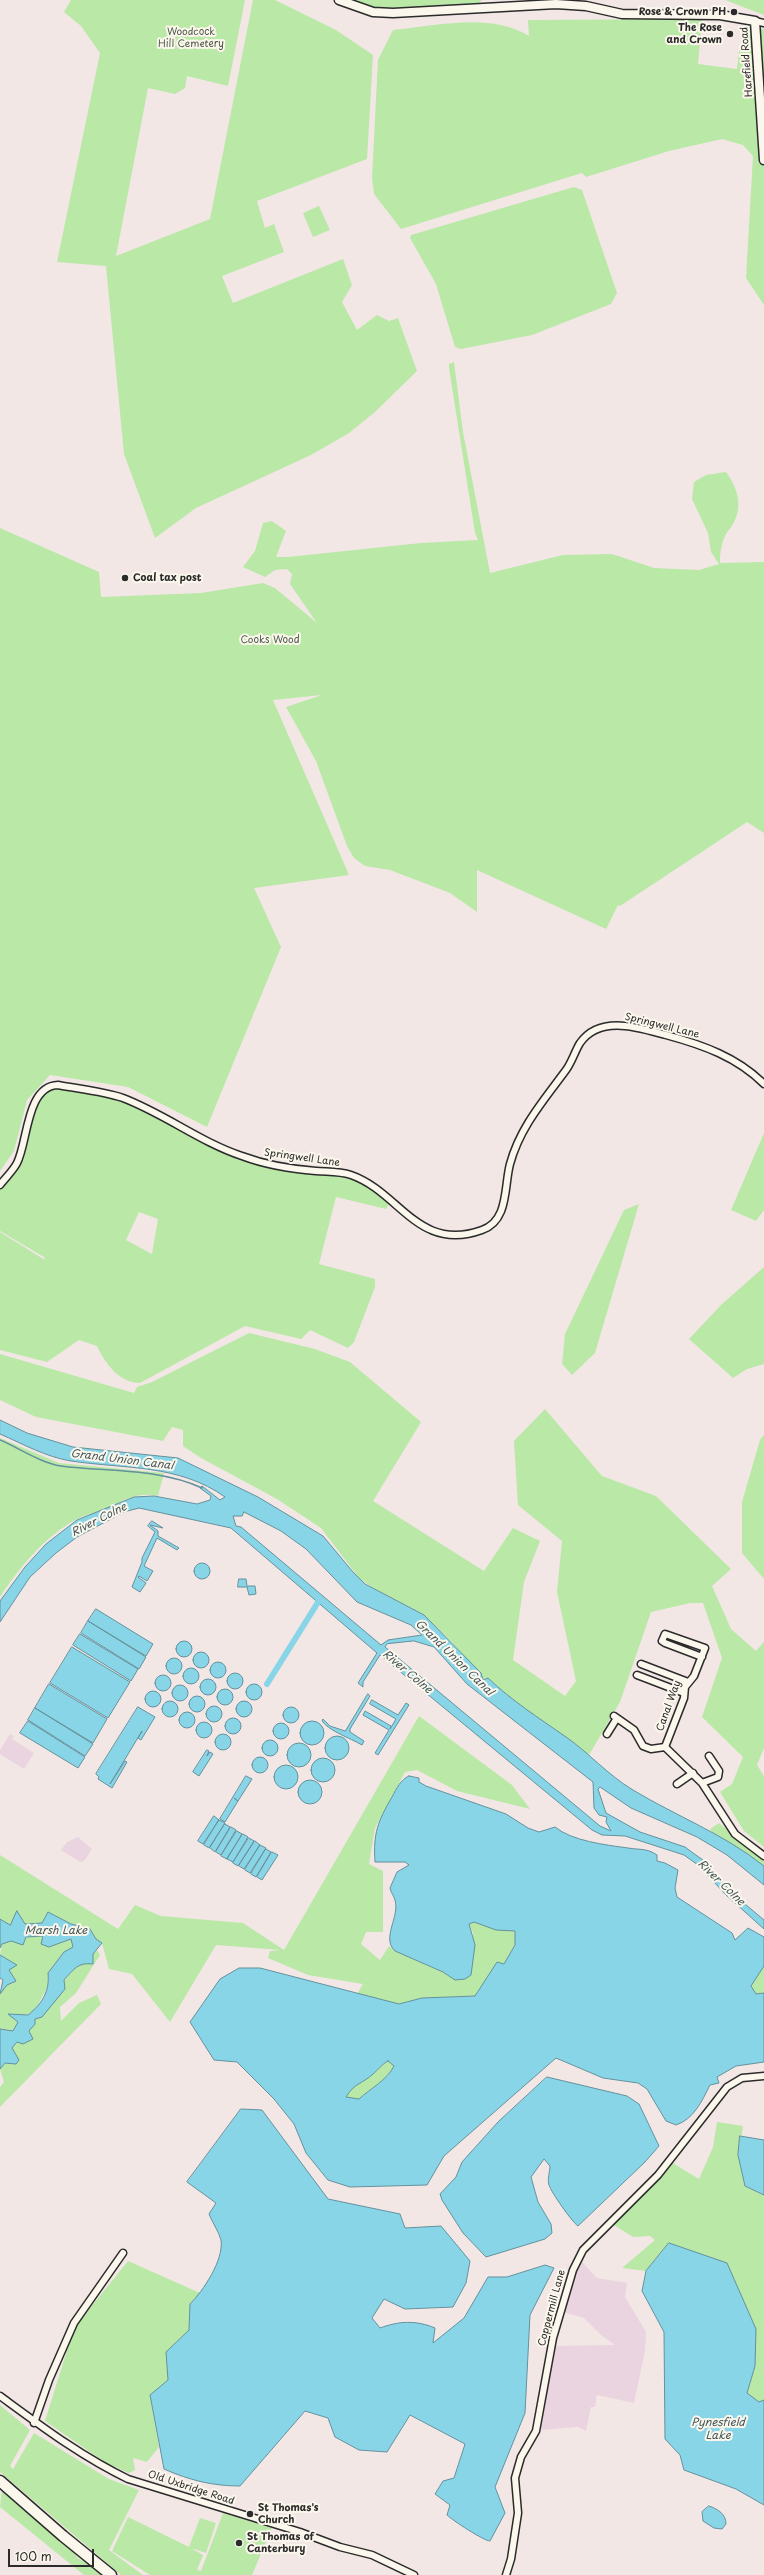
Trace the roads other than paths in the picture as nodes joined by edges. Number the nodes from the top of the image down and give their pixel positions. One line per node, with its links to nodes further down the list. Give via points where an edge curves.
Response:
1 (339, 0): 2 (street, Harefield Road, via 374,12 556,4 586,6 622,14 720,15)
2 (755, 21): 3 (street); 4 (street, Harefield Road)
3 (764, 23)
4 (764, 160)
5 (764, 1084): 6 (street, Springwell Lane, via 735,1060 692,1042 622,1024 587,1034 568,1067 524,1129 510,1166 500,1216 484,1230 451,1235 424,1227 404,1214 372,1186 352,1176 332,1171 265,1164 213,1146 159,1115 122,1098 58,1085 50,1085 42,1092 32,1108 17,1163)
6 (0, 1185)
7 (703, 1654): 7 (street, via 704,1647 668,1635 662,1637 665,1643); 10 (street, Canal Way, via 694,1676)
8 (641, 1664): 10 (street)
9 (637, 1675): 11 (street)
10 (688, 1682): 11 (street, Canal Way)
11 (684, 1693): 13 (street, Canal Way)
12 (607, 1734): 13 (street, via 616,1717 634,1730 643,1746 651,1749)
13 (665, 1747): 15 (street)
14 (709, 1756): 17 (street, via 719,1771 718,1777)
15 (693, 1773): 16 (street); 17 (street)
16 (677, 1784)
17 (702, 1784): 18 (street, via 735,1834)
18 (764, 1856)
19 (764, 2076): 27 (street, Coppermill Lane, via 742,2078 727,2087 658,2175 583,2250 576,2264 553,2338 536,2431 521,2457 515,2478 518,2513)
20 (123, 2253): 22 (street, via 74,2323 49,2380)
21 (0, 2396): 22 (street, Old Uxbridge Road)
22 (34, 2423): 24 (street, Old Uxbridge Road, via 128,2479 372,2555)
23 (0, 2481): 25 (main road)
24 (403, 2572): 26 (street, Old Uxbridge Road)
25 (111, 2575)
26 (414, 2575)
27 (506, 2575)

